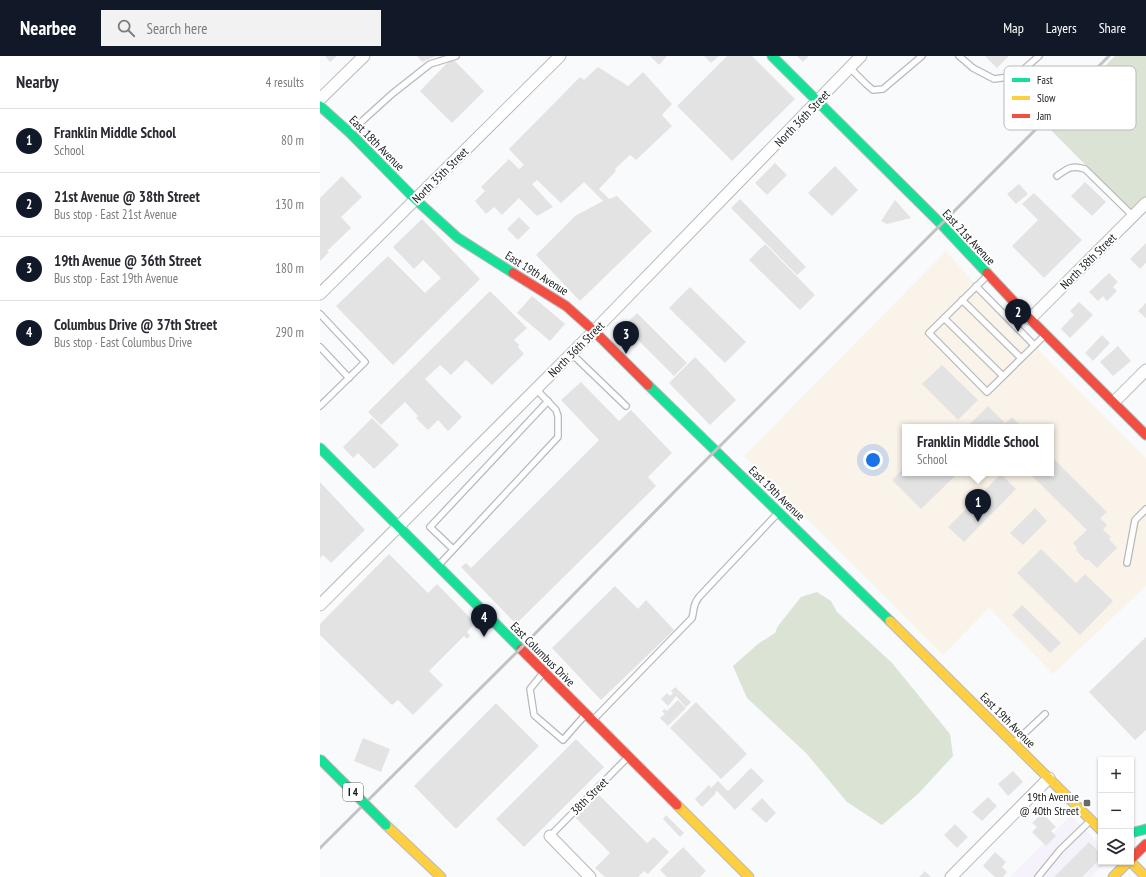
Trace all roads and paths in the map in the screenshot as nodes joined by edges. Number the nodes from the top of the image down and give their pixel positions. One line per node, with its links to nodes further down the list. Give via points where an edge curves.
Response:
1 (364, 56): 12 (street)
2 (456, 56): 15 (lane, via 430,64 392,94)
3 (560, 56): 17 (street, North 35th Street)
4 (772, 56): 13 (main road, East 21st Avenue)
5 (861, 56): 10 (street, North 36th Street)
6 (922, 56): 10 (lane, via 883,89 874,90)
7 (959, 56): 11 (lane, via 973,68 994,79)
8 (1039, 56): 9 (lane)
9 (1028, 66)
10 (850, 68): 13 (street, North 36th Street)
11 (1004, 78)
12 (320, 99)
13 (818, 102): 20 (main road, East 21st Avenue); 27 (street, North 36th Street)
14 (320, 106): 15 (main road, East 18th Avenue)
15 (350, 133): 17 (main road, East 18th Avenue)
16 (1057, 176): 19 (lane, via 1071,167 1085,169)
17 (415, 199): 22 (street, North 35th Street); 27 (main road, East 19th Avenue, via 458,238 566,306)
18 (1146, 203): 19 (street, North 38th Street)
19 (1133, 216): 26 (street, North 38th Street)
20 (988, 274): 21 (lane); 26 (main road, East 21st Avenue)
21 (976, 286): 23 (lane); 29 (lane)
22 (320, 294)
23 (962, 300): 25 (lane); 32 (lane)
24 (320, 314): 35 (lane, via 366,362)
25 (944, 318): 34 (lane); 34 (lane, via 929,333 987,392)
26 (1030, 319): 28 (main road, East 21st Avenue)
27 (594, 331): 31 (street, North 36th Street); 44 (main road, East 19th Avenue)
28 (1045, 335): 29 (lane); 38 (main road, East 21st Avenue)
29 (1034, 345): 32 (lane)
30 (320, 347): 35 (lane)
31 (572, 354): 36 (street, North 36th Street); 40 (lane)
32 (1021, 358): 34 (lane)
33 (1146, 370): 38 (street)
34 (1003, 376)
35 (349, 378): 39 (lane)
36 (536, 389): 37 (lane); 45 (street, North 36th Street)
37 (548, 401): 46 (lane, via 558,416 558,437); 46 (lane, via 430,527)
38 (1114, 402): 41 (main road, East 21st Avenue)
39 (320, 406)
40 (626, 406)
41 (1146, 435)
42 (320, 448): 45 (main road, East Columbus Drive)
43 (1146, 509): 47 (lane, via 1135,520)
44 (779, 511): 52 (lane, via 699,597 694,604 692,618); 53 (main road, East 19th Avenue)
45 (398, 527): 48 (main road, East Columbus Drive); 49 (street, North 36th Street)
46 (453, 549): 48 (lane)
47 (1127, 563)
48 (437, 566): 50 (main road, East Columbus Drive)
49 (320, 604)
50 (544, 672): 52 (main road, East Columbus Drive); 52 (lane, via 530,688 534,715 562,740)
51 (1044, 714): 53 (lane)
52 (589, 718): 54 (main road, East Columbus Drive)
53 (1014, 743): 56 (main road, East 19th Avenue)
54 (628, 757): 60 (lane, 38th Street); 68 (main road, East Columbus Drive)
55 (320, 759): 66 (main road, I 4, bridge)
56 (1049, 778): 57 (main road, East 19th Avenue); 69 (street)
57 (1095, 823): 70 (lane, via 1060,850)
58 (1146, 829): 59 (main road)
59 (1134, 832)
60 (550, 836): 67 (street)
61 (1146, 844): 62 (main road)
62 (1134, 857)
63 (1126, 865): 71 (main road)
64 (1134, 865): 65 (main road)
65 (1142, 873)
66 (441, 877)
67 (590, 877)
68 (749, 877)
69 (951, 877)
70 (1038, 877)
71 (1113, 877)

